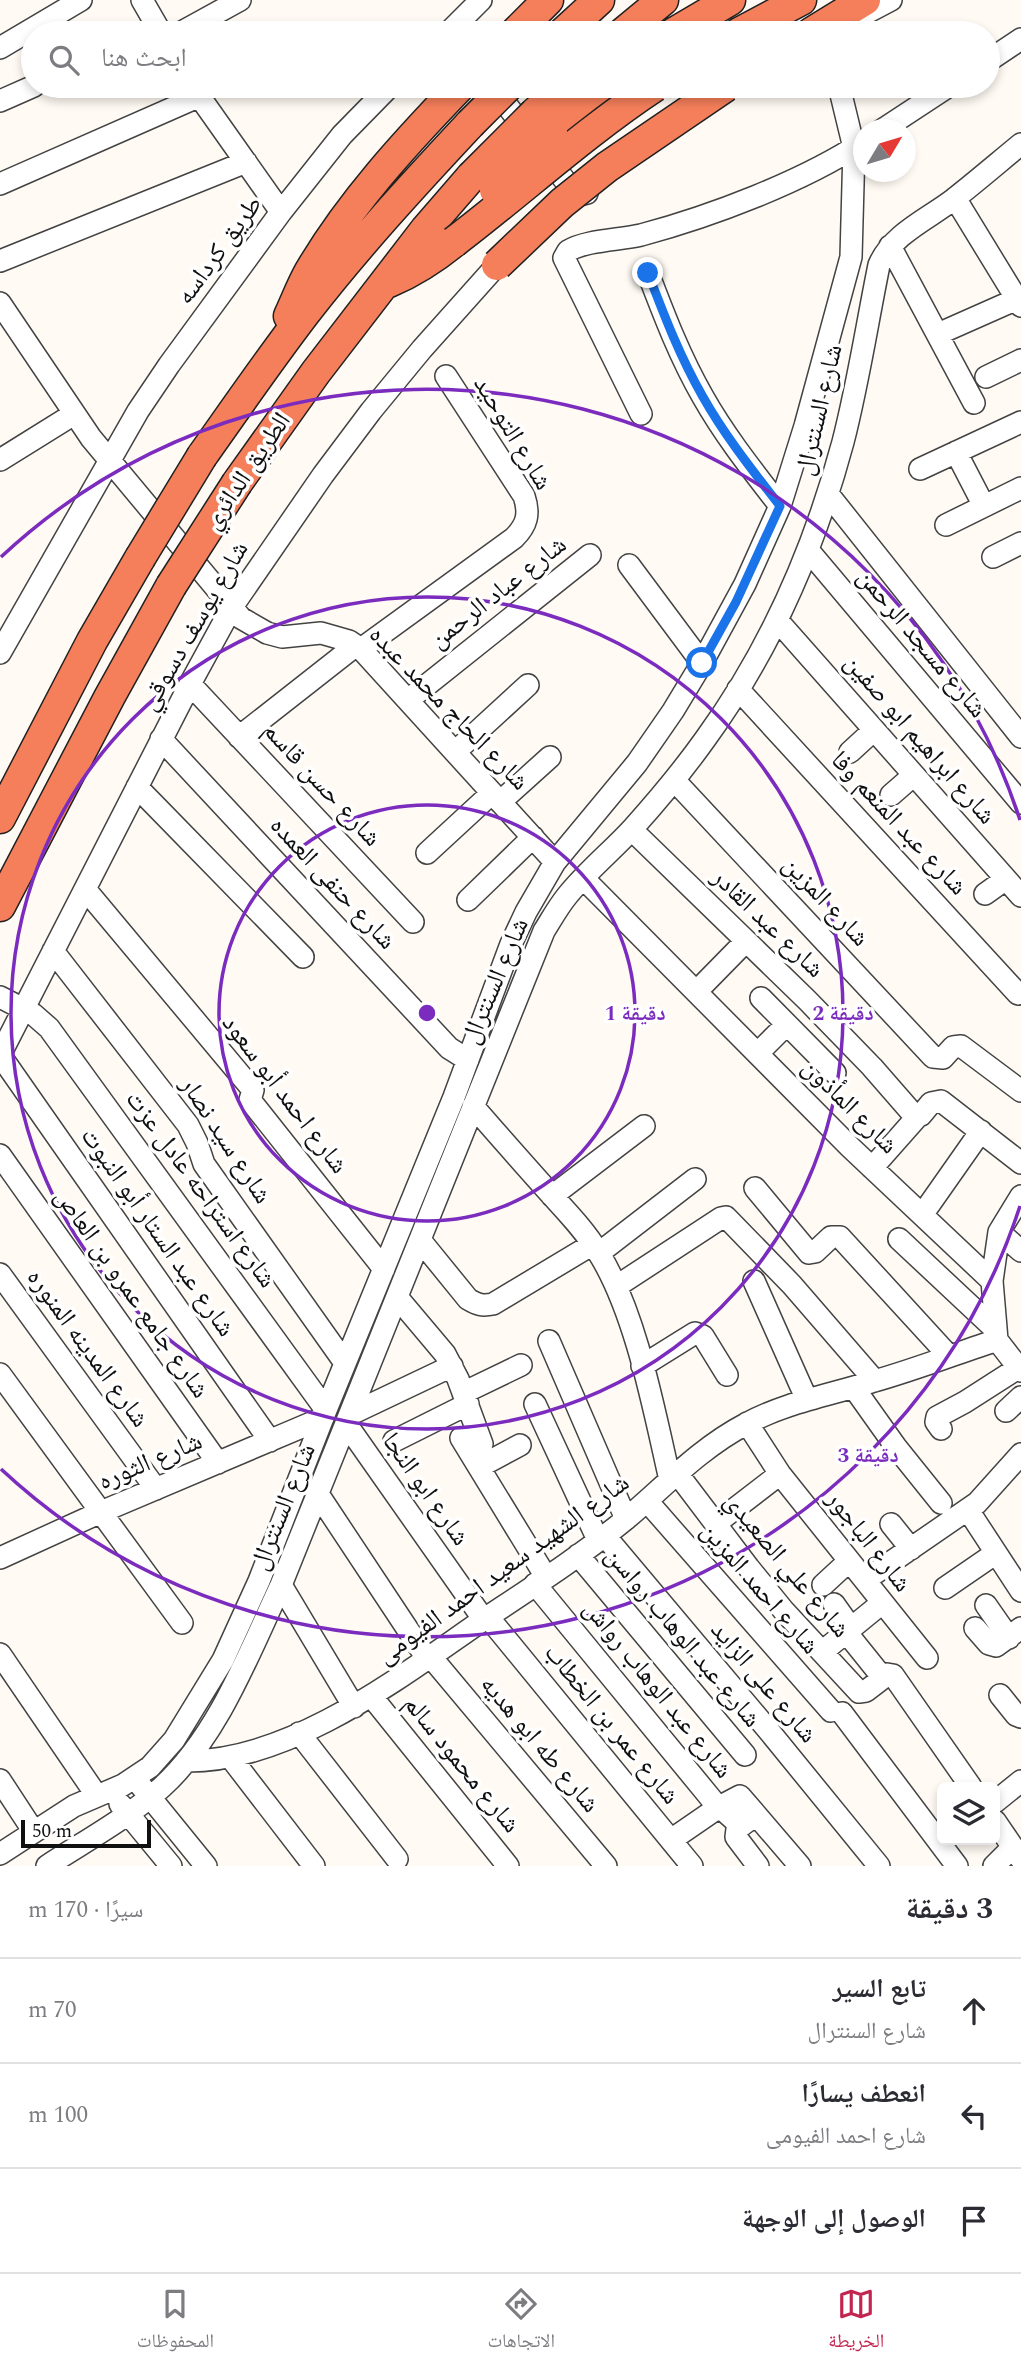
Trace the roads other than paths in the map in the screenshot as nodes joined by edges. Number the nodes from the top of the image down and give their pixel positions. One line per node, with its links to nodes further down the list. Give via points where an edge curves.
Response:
1 (81, 0): 12 (street)
2 (142, 0): 13 (street)
3 (240, 0): 14 (street)
4 (481, 0): 15 (street)
5 (548, 0): 16 (highway)
6 (599, 0): 17 (highway)
7 (663, 0): 18 (highway)
8 (730, 0): 19 (highway)
9 (802, 0): 20 (highway)
10 (865, 0): 21 (highway)
11 (891, 0): 22 (street)
12 (46, 21)
13 (154, 21)
14 (202, 21)
15 (461, 21)
16 (527, 21)
17 (576, 21)
18 (638, 21)
19 (694, 21)
20 (761, 21)
21 (831, 21)
22 (851, 21)
23 (21, 36): 25 (street)
24 (1021, 39): 26 (street)
25 (0, 48)
26 (1000, 53)
27 (21, 92): 41 (street)
28 (181, 98): 49 (street)
29 (201, 98): 47 (street)
30 (378, 98): 51 (street, طريق كرداسه, via 342,135)
31 (449, 98): 62 (highway, via 343,219 308,274)
32 (497, 98): 62 (highway, الطريق الدائري, bridge, via 370,234)
33 (501, 98): 38 (street, via 579,195)
34 (558, 98): 43 (highway, الطريق الدائري)
35 (585, 98): 43 (highway)
36 (639, 98): 52 (highway, bridge)
37 (708, 98): 56 (highway, bridge, via 607,167)
38 (723, 98)
39 (843, 98): 44 (street, شارع السنترال)
40 (931, 98): 42 (street)
41 (0, 101)
42 (899, 119)
43 (544, 122): 52 (highway, bridge); 58 (highway, الطريق الدائري, bridge, via 471,177)
44 (853, 128)
45 (1021, 144): 50 (street)
46 (853, 148): 68 (street, via 785,183 713,212 568,251 564,258)
47 (246, 162): 51 (street); 55 (street)
48 (856, 182): 53 (street, شارع السنترال)
49 (0, 184)
50 (955, 198): 54 (street); 59 (street)
51 (281, 212): 72 (street, طريق كرداسه, via 169,365)
52 (454, 242): 58 (highway)
53 (852, 245): 54 (street); 76 (street, شارع السنترال)
54 (887, 250): 61 (street); 75 (street, شارع السنترال, via 879,265 844,439)
55 (0, 261)
56 (498, 265): 84 (street, شارع يوسف دسوقي, via 371,411)
57 (648, 273): 76 (street, via 672,336 703,397)
58 (386, 284): 118 (highway, الطريق الدائري, bridge, via 316,372 171,586)
59 (1017, 291): 61 (street)
60 (0, 303): 67 (street, شارع الحاج محمد عبده)
61 (938, 334): 66 (street)
62 (269, 360): 106 (highway, الطريق الدائري, bridge, via 202,456 92,641)
63 (1021, 360): 65 (street)
64 (446, 376): 86 (street, شارع التوحيد, via 524,496 527,519 514,538)
65 (986, 377)
66 (974, 403)
67 (74, 414): 71 (street); 72 (street, شارع الحاج محمد عبده)
68 (641, 414)
69 (1021, 422): 70 (street)
70 (956, 452): 73 (street); 77 (street)
71 (0, 460)
72 (110, 461): 84 (street, شارع الحاج محمد عبده); 87 (street, طريق كرداسه)
73 (920, 468)
74 (1021, 488): 77 (street)
75 (828, 494): 80 (street, شارع السنترال); 95 (street)
76 (780, 506): 88 (street, شارع السنترال)
77 (984, 506): 78 (street)
78 (946, 525)
79 (1021, 543): 82 (street)
80 (808, 550): 85 (street, شارع السنترال); 105 (street, شارع مسجد الرحمن)
81 (590, 555): 92 (street, شارع عباد الرحمن)
82 (993, 558)
83 (628, 565): 88 (street)
84 (232, 607): 86 (street, شارع الحاج محمد عبده, via 253,627 267,633 282,637 321,633); 89 (street, شارع يوسف دسوقي)
85 (777, 620): 91 (street, شارع السنترال); 93 (street, شارع ابراهيم ابو صفين)
86 (358, 648): 92 (street, شارع الحاج محمد عبده); 94 (street)
87 (0, 653)
88 (702, 663): 110 (street, شارع السنترال, via 637,763)
89 (190, 684): 94 (street, شارع حسن قاسم); 96 (street, شارع يوسف دسوقي)
90 (528, 685): 97 (street)
91 (738, 690): 101 (street, شارع السنترال); 124 (street, شارع عبد المنعم وفا)
92 (408, 700): 97 (street, شارع الحاج محمد عبده)
93 (874, 730): 98 (street); 100 (street, شارع ابراهيم ابو صفين)
94 (239, 737): 119 (street, شارع حسن قاسم)
95 (1021, 737)
96 (161, 740): 102 (street, شارع يوسف دسوقي); 131 (street, شارع حنفى العمده, via 449,1048)
97 (455, 752): 104 (street, شارع الحاج محمد عبده)
98 (850, 752)
99 (550, 757): 104 (street)
100 (914, 775): 103 (street); 112 (street, شارع ابراهيم ابو صفين)
101 (674, 780): 107 (street, شارع السنترال); 133 (street, شارع المزين, via 933,1057 939,1059 961,1046)
102 (137, 787): 113 (street, شارع يوسف دسوقي); 122 (street)
103 (891, 794)
104 (496, 797): 108 (street, شارع الحاج محمد عبده); 109 (street)
105 (1021, 803)
106 (0, 818)
107 (632, 830): 111 (street, شارع السنترال); 120 (street, شارع عبد القادر)
108 (533, 837): 110 (street, شارع الحاج محمد عبده); 117 (street)
109 (426, 853)
110 (549, 871): 116 (street, شارع الحاج محمد عبده); 131 (street, شارع السنترال, via 511,944)
111 (583, 878): 116 (street, شارع السنترال); 123 (street, شارع المأذون)
112 (1006, 879): 114 (street); 115 (street, شارع ابراهيم ابو صفين)
113 (85, 889): 121 (street, شارع يوسف دسوقي); 151 (street, شارع احمد أبو سعود, via 253,1090 250,1100)
114 (985, 894)
115 (1021, 896)
116 (566, 897): 134 (street, شارع السنترال, via 534,951)
117 (468, 900)
118 (0, 906)
119 (413, 922)
120 (746, 941): 123 (street); 135 (street, شارع عبد القادر)
121 (53, 951): 127 (street, شارع يوسف دسوقي); 160 (street, شارع سيد نصار, via 188,1125 204,1164)
122 (303, 957)
123 (696, 992): 129 (street, شارع المأذون)
124 (1018, 994)
125 (0, 997): 127 (street, شارع استراحه عادل عزت)
126 (761, 998): 128 (street)
127 (23, 1010): 130 (street, شارع يوسف دسوقي); 172 (street, شارع استراحه عادل عزت, via 50,1028)
128 (786, 1025): 129 (street); 132 (street)
129 (758, 1053): 140 (street, شارع المأذون)
130 (0, 1055): 177 (street, شارع عبد الستار أبو النبوت)
131 (468, 1060): 151 (street, شارع السنترال)
132 (835, 1073)
133 (1021, 1091)
134 (473, 1107): 143 (street); 148 (street, شارع السنترال)
135 (918, 1116): 137 (street, via 930,1103 941,1101); 140 (street)
136 (644, 1126): 143 (street)
137 (981, 1131): 139 (street); 145 (street)
138 (0, 1155): 183 (street, شارع جامع عمرو بن العاص)
139 (1021, 1163)
140 (872, 1168): 145 (street, شارع المأذون)
141 (695, 1179): 149 (street)
142 (755, 1188): 159 (street, via 808,1253 831,1237 840,1237)
143 (552, 1196): 149 (street)
144 (1021, 1196): 146 (street)
145 (922, 1215): 154 (street, شارع المأذون)
146 (999, 1232): 150 (street); 154 (street)
147 (899, 1239): 157 (street)
148 (419, 1240): 149 (street, via 468,1299 484,1306); 156 (street, شارع السنترال)
149 (596, 1249): 155 (street)
150 (1021, 1251)
151 (384, 1269): 160 (street, شارع السنترال)
152 (0, 1274): 188 (street, شارع المدينه المنوره)
153 (754, 1281): 170 (street)
154 (992, 1281): 157 (street)
155 (617, 1286): 163 (street); 167 (street, via 721,1218 730,1219)
156 (397, 1297): 162 (street); 173 (street, شارع السنترال)
157 (996, 1335): 159 (street, شارع الشهيد سعيد احمد الفيومى); 164 (street)
158 (549, 1341): 181 (street)
159 (949, 1356): 167 (street, شارع الشهيد سعيد احمد الفيومى)
160 (345, 1363): 172 (street, شارع السنترال)
161 (521, 1365): 169 (street)
162 (452, 1366): 169 (street); 173 (street)
163 (642, 1366): 166 (street, via 695,1334 703,1336); 187 (street)
164 (1020, 1370): 175 (street, via 937,1417)
165 (0, 1374): 193 (street)
166 (727, 1375)
167 (875, 1381): 168 (street, شارع الشهيد سعيد احمد الفيومى)
168 (854, 1388): 170 (street, شارع الشهيد سعيد احمد الفيومى); 191 (street)
169 (465, 1399): 178 (street); 179 (street)
170 (807, 1400): 174 (street, شارع الشهيد سعيد احمد الفيومى)
171 (536, 1404): 185 (street, شارع على الزايد)
172 (324, 1414): 177 (street, شارع الثوره); 229 (street, شارع السنترال, via 223,1660 174,1740)
173 (349, 1420): 189 (street, شارع السنترال); 212 (street, شارع ابو النجا)
174 (747, 1423): 186 (street, شارع الباجور); 187 (street, شارع الشهيد سعيد احمد الفيومى, via 710,1445)
175 (941, 1429)
176 (461, 1438): 184 (street, شارع عبد الوهاب رواش)
177 (270, 1441): 183 (street, شارع الثوره)
178 (394, 1441)
179 (482, 1444)
180 (520, 1444): 184 (street)
181 (598, 1453): 185 (street); 194 (street)
182 (1021, 1454): 192 (street)
183 (218, 1464): 188 (street, شارع الثوره)
184 (479, 1467): 203 (street, شارع عبد الوهاب رواش)
185 (565, 1469): 197 (street, شارع على الزايد)
186 (780, 1474): 195 (street); 202 (street, شارع الباجور)
187 (674, 1476): 190 (street, شارع الشهيد سعيد احمد الفيومى); 195 (street, شارع علي الصعيدي)
188 (156, 1489): 193 (street, شارع الثوره)
189 (318, 1494): 206 (street, شارع السنترال); 219 (street, شارع طه ابو هديه)
190 (647, 1501): 194 (street, شارع الشهيد سعيد احمد الفيومى); 255 (street, شارع احمد المزين, via 837,1712)
191 (941, 1503)
192 (968, 1510): 198 (street); 199 (street)
193 (101, 1512): 201 (street, شارع الثوره); 213 (street)
194 (626, 1519): 197 (street, شارع الشهيد سعيد احمد الفيومى)
195 (715, 1524): 217 (street, شارع علي الصعيدي)
196 (891, 1524): 198 (street)
197 (601, 1538): 200 (street, شارع الشهيد سعيد احمد الفيومى); 254 (street, شارع على الزايد)
198 (911, 1549): 204 (street)
199 (996, 1553): 207 (street); 208 (street)
200 (578, 1555): 203 (street, شارع الشهيد سعيد احمد الفيومى); 226 (street, شارع عبد الوهاب رواسن)
201 (0, 1558)
202 (849, 1560): 204 (street, شارع الباجور); 205 (street)
203 (540, 1580): 212 (street, شارع الشهيد سعيد احمد الفيومى); 236 (street, شارع عبد الوهاب رواش)
204 (865, 1580): 209 (street, شارع الباجور)
205 (823, 1585)
206 (281, 1586): 223 (street, شارع محمود سالم); 228 (street, شارع السنترال, via 242,1670)
207 (945, 1588)
208 (1021, 1591)
209 (882, 1603): 215 (street); 220 (street, شارع الباجور)
210 (834, 1604): 215 (street)
211 (986, 1605): 216 (street)
212 (486, 1619): 219 (street, شارع الشهيد سعيد احمد الفيومى); 241 (street, شارع عمر بن الخطاب)
213 (183, 1623)
214 (975, 1628): 216 (street, via 993,1645)
215 (849, 1630): 217 (street); 221 (street)
216 (1015, 1633)
217 (821, 1652): 221 (street, شارع علي الصعيدي, via 858,1690 866,1691)
218 (0, 1654): 233 (street)
219 (430, 1658): 223 (street, شارع الشهيد سعيد احمد الفيومى); 250 (street, شارع طه ابو هديه)
220 (926, 1658)
221 (883, 1678): 232 (street, via 893,1675)
222 (1000, 1695): 224 (street)
223 (363, 1702): 225 (street, شارع الشهيد سعيد احمد الفيومى); 249 (street, شارع محمود سالم)
224 (1021, 1717)
225 (299, 1733): 227 (street, شارع الشهيد سعيد احمد الفيومى); 244 (street)
226 (745, 1755)
227 (231, 1758): 228 (street, شارع الشهيد سعيد احمد الفيومى); 248 (street)
228 (186, 1761): 234 (street, شارع السنترال)
229 (135, 1778): 233 (street, شارع السنترال); 234 (street)
230 (0, 1780): 240 (street)
231 (1021, 1781): 235 (street)
232 (968, 1782)
233 (103, 1793): 238 (street); 240 (street, شارع السنترال)
234 (150, 1797): 238 (street, شارع السنترال); 247 (street)
235 (1000, 1797)
236 (719, 1807): 237 (street, via 738,1797); 241 (street)
237 (747, 1813): 252 (street, via 736,1833 737,1841); 253 (street)
238 (128, 1814): 245 (street, شارع السنترال); 246 (street)
239 (1000, 1828): 243 (street)
240 (34, 1832): 242 (street, شارع السنترال)
241 (671, 1840): 251 (street, شارع عمر بن الخطاب)
242 (1, 1850)
243 (1017, 1853): 256 (street)
244 (397, 1859)
245 (47, 1866)
246 (171, 1866)
247 (206, 1866)
248 (314, 1866)
249 (509, 1866)
250 (606, 1866)
251 (692, 1866)
252 (758, 1866)
253 (800, 1866)
254 (879, 1866)
255 (957, 1866)
256 (993, 1866)

